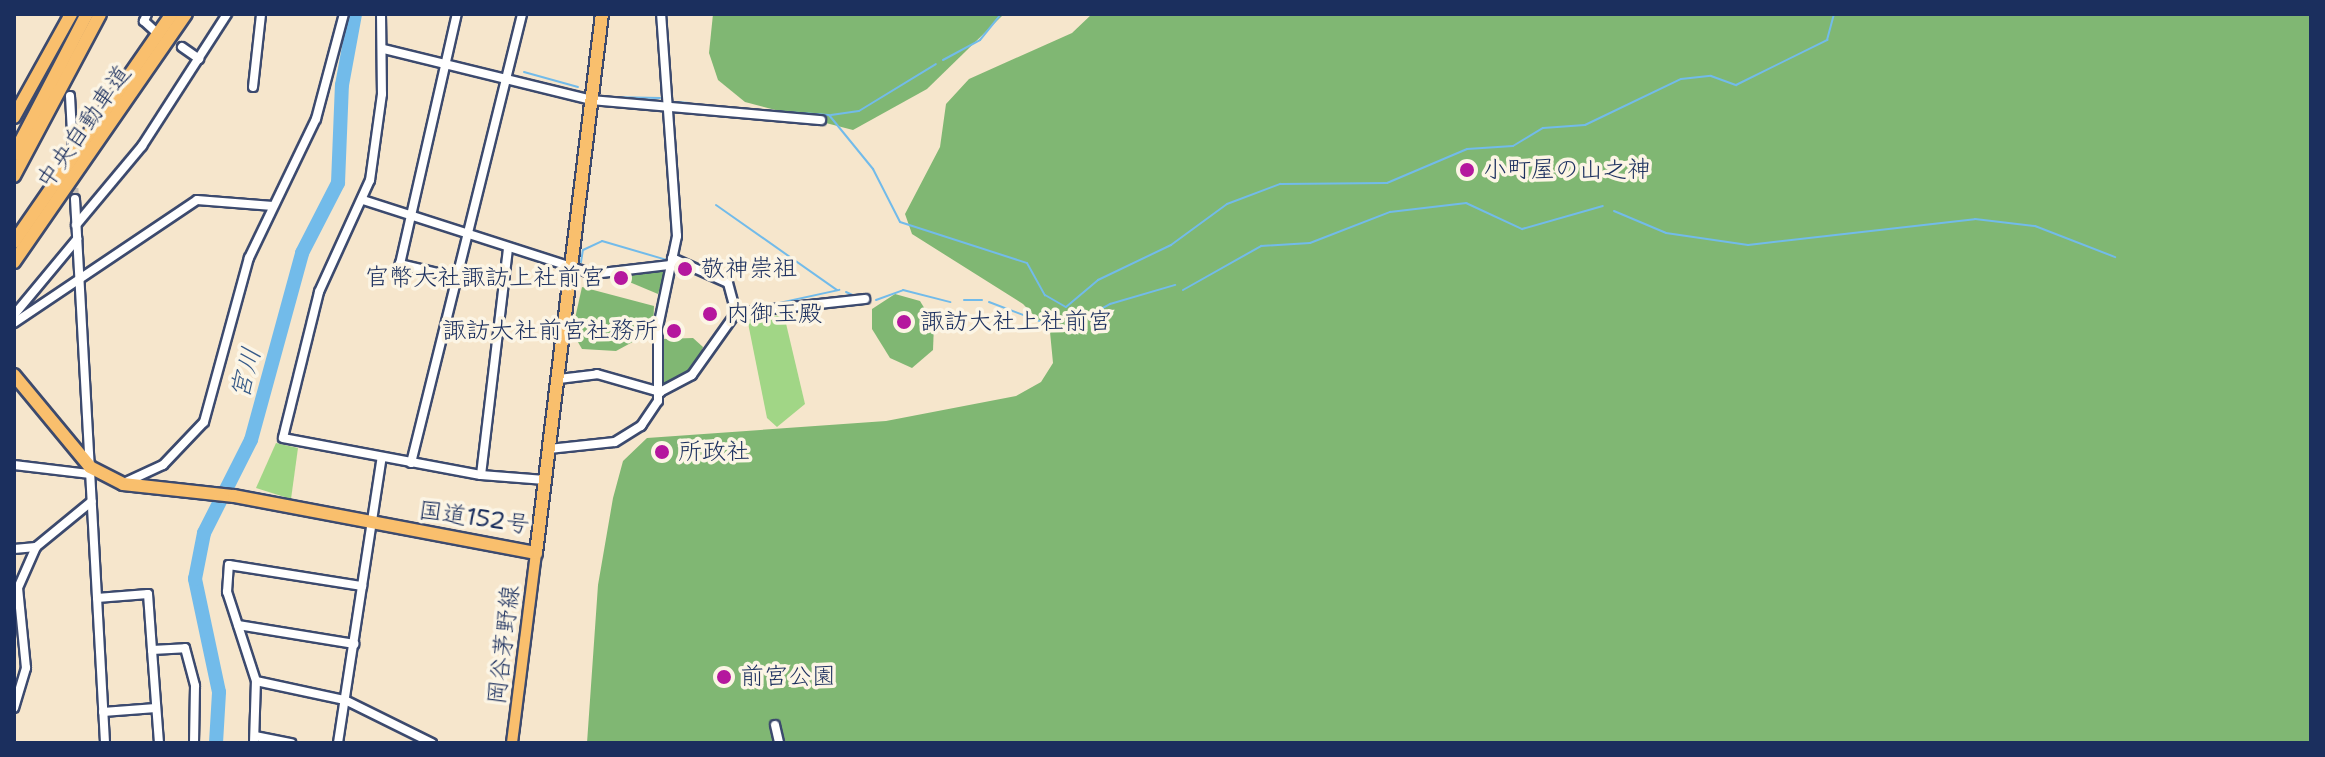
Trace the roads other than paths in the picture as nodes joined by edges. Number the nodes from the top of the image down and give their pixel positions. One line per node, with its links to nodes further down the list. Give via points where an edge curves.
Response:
1 (71, 14): 25 (highway)
2 (89, 14): 28 (highway); 29 (highway)
3 (100, 14): 30 (highway)
4 (147, 14): 15 (street, via 144,21)
5 (172, 14): 38 (highway, 中央自動車道)
6 (186, 14): 41 (highway, 中央自動車道)
7 (227, 14): 18 (street)
8 (261, 14): 21 (street)
9 (344, 14): 33 (street, via 316,119)
10 (381, 14): 17 (street)
11 (457, 14): 19 (street)
12 (522, 14): 20 (street)
13 (602, 14): 23 (highway, 国道152号)
14 (661, 14): 24 (street)
15 (156, 32)
16 (182, 47): 18 (street)
17 (384, 49): 19 (street); 32 (street)
18 (199, 59): 35 (street, via 93,213)
19 (448, 66): 20 (street); 34 (street)
20 (511, 82): 23 (street); 36 (street)
21 (253, 87)
22 (70, 96): 27 (street)
23 (592, 100): 24 (street); 42 (highway, 国道152号)
24 (669, 105): 26 (street); 40 (street, via 677,187)
25 (14, 117)
26 (821, 120)
27 (73, 152)
28 (14, 154)
29 (14, 164)
30 (14, 176)
31 (75, 199): 35 (street)
32 (363, 200): 34 (street); 53 (street, via 319,292 283,438)
33 (273, 206): 44 (street, via 197,200); 59 (street, via 249,258 204,422 163,465)
34 (411, 215): 36 (street); 43 (street, via 400,264)
35 (76, 225): 37 (street)
36 (464, 233): 39 (street); 43 (street)
37 (77, 239): 44 (street); 47 (street)
38 (14, 242)
39 (508, 248): 42 (street); 57 (street)
40 (671, 261): 42 (street, via 609,277); 46 (street, via 728,283); 51 (street, via 658,327)
41 (14, 262)
42 (571, 267): 50 (highway, 国道152号)
43 (454, 277): 54 (street)
44 (80, 281): 48 (street); 56 (street)
45 (865, 299): 46 (street)
46 (736, 313): 51 (street, via 692,375)
47 (14, 315)
48 (14, 323)
49 (14, 375): 56 (highway, 国道152号)
50 (559, 379): 51 (street, via 597,374); 52 (highway, 国道152号)
51 (660, 392): 52 (street, via 650,417 615,442)
52 (549, 449): 58 (highway, 国道152号)
53 (382, 457): 54 (street); 61 (street)
54 (411, 463): 57 (street)
55 (14, 465): 56 (street)
56 (90, 470): 59 (highway, 国道152号); 60 (street)
57 (481, 475): 58 (street)
58 (545, 480): 64 (highway, 国道152号)
59 (123, 484): 61 (highway, 国道152号, via 234,496)
60 (92, 501): 62 (street); 66 (street)
61 (372, 524): 64 (highway, 国道152号); 65 (street)
62 (36, 547): 63 (street); 72 (street, via 18,588 26,668)
63 (14, 549)
64 (536, 553): 83 (main road, 岡谷茅野線)
65 (362, 586): 67 (street, via 229,565 227,592); 68 (street)
66 (97, 598): 69 (street, via 148,594); 74 (street)
67 (238, 625): 68 (street); 70 (street)
68 (354, 644): 71 (street)
69 (152, 650): 73 (street); 79 (street, via 185,648 195,686)
70 (256, 681): 71 (street); 76 (street)
71 (345, 700): 81 (street); 82 (street)
72 (14, 708)
73 (156, 708): 74 (street); 78 (street)
74 (103, 712): 77 (street)
75 (775, 725): 84 (street)
76 (254, 740): 80 (street)
77 (105, 743)
78 (159, 743)
79 (194, 743)
80 (291, 743)
81 (338, 743)
82 (432, 743)
83 (512, 743)
84 (779, 743)

